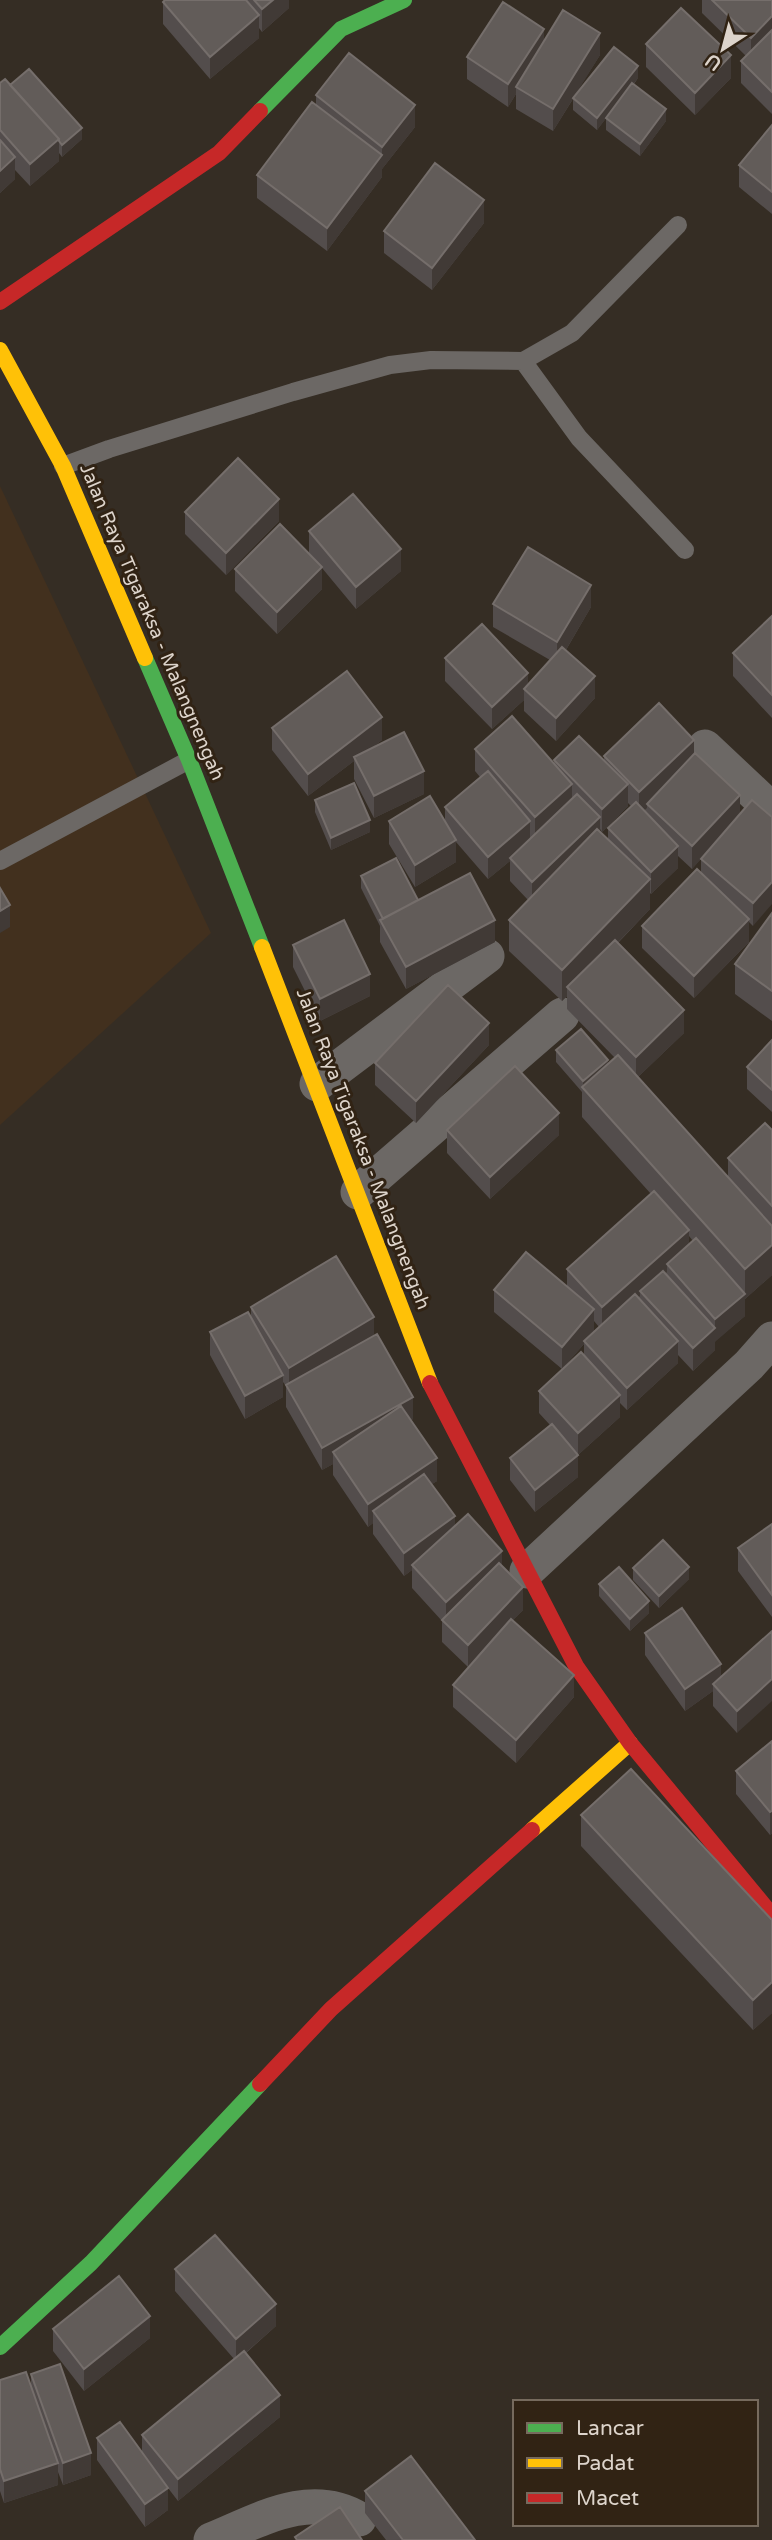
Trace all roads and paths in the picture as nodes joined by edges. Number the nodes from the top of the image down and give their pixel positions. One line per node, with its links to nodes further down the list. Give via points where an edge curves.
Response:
1 (404, 0): 3 (main road, via 341,29 219,153)
2 (678, 225): 5 (lane, via 572,333)
3 (0, 302)
4 (0, 350): 6 (main road, Jalan Raya Tigaraksa - Malangnengah)
5 (523, 361): 6 (lane, via 431,360 390,365); 7 (lane, via 579,438)
6 (63, 466): 9 (main road, Jalan Raya Tigaraksa - Malangnengah)
7 (685, 550)
8 (705, 747): 10 (street)
9 (189, 760): 11 (lane); 14 (main road, Jalan Raya Tigaraksa - Malangnengah)
10 (772, 810)
11 (0, 861)
12 (486, 956): 14 (street)
13 (562, 1014): 15 (street)
14 (317, 1084): 15 (main road, Jalan Raya Tigaraksa - Malangnengah)
15 (358, 1192): 17 (main road, Jalan Raya Tigaraksa - Malangnengah, via 434,1395)
16 (772, 1339): 17 (street)
17 (527, 1571): 18 (main road, Jalan Raya Tigaraksa - Malangnengah, via 576,1665)
18 (630, 1743): 19 (main road, Jalan Raya Tigaraksa - Malangnengah); 20 (main road, via 331,2009 91,2263)
19 (772, 1915)
20 (0, 2347)
21 (359, 2519): 22 (street, via 330,2506 305,2506)
22 (211, 2540)

